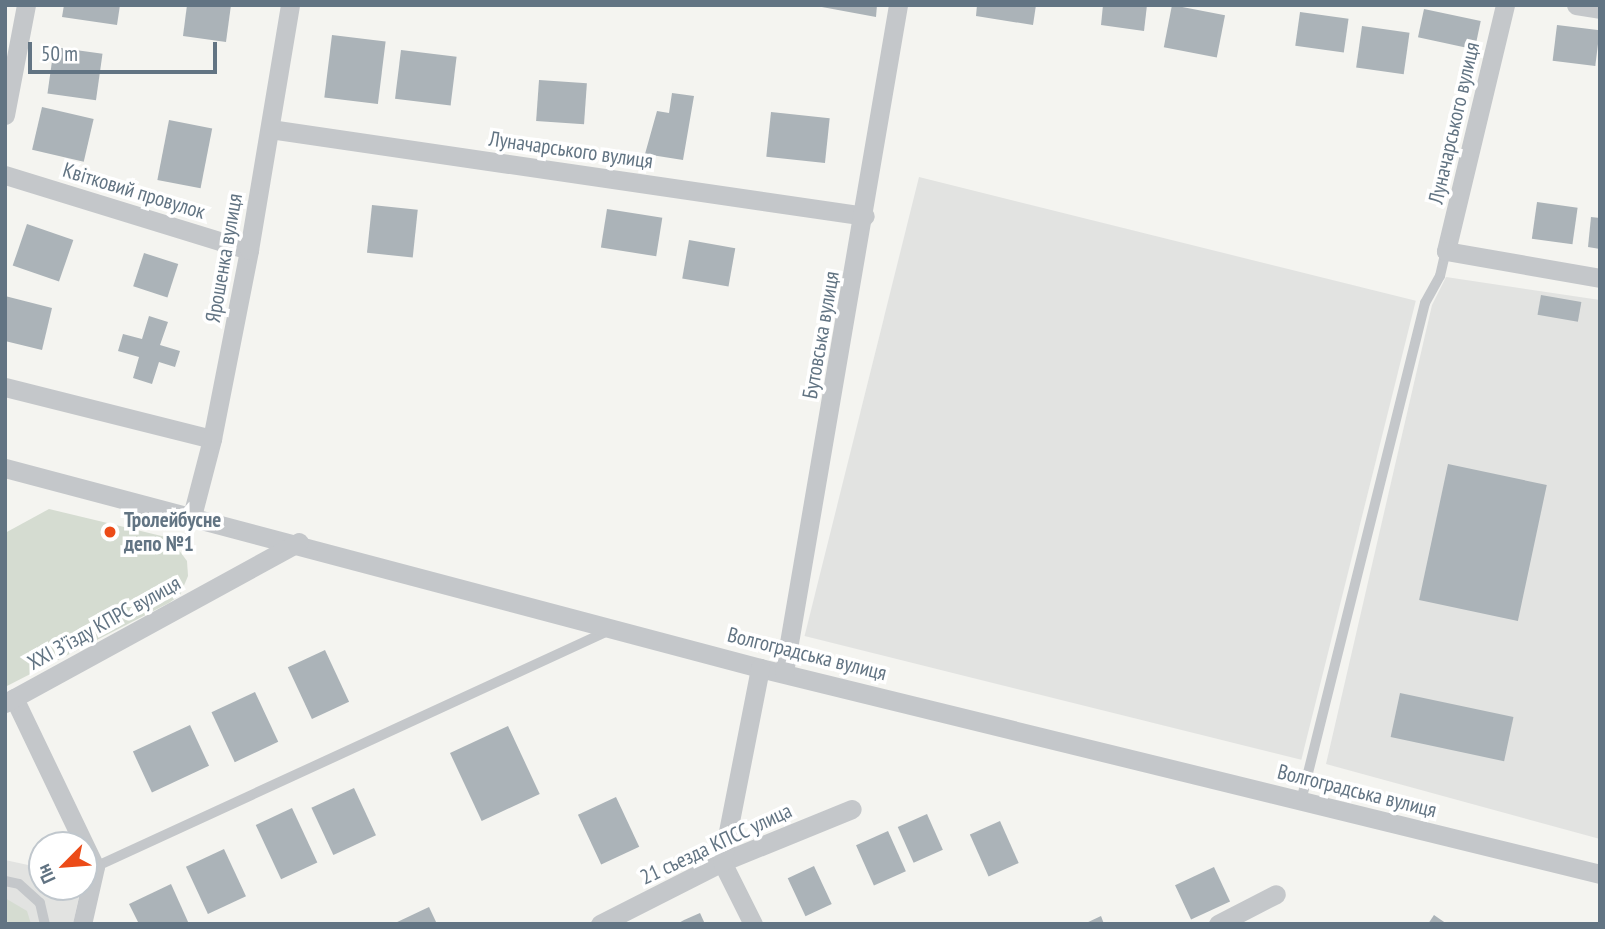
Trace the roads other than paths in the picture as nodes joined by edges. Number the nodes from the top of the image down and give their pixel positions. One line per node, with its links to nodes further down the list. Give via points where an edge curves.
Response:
1 (26, 5): 7 (street)
2 (290, 5): 8 (street, Ярошенка вулиця)
3 (898, 5): 10 (street, Бутовська вулиця)
4 (1505, 5): 12 (street, Луначарського вулиця)
5 (1576, 5): 6 (street)
6 (1600, 9)
7 (5, 115)
8 (270, 129): 10 (street, Луначарського вулиця); 11 (street, Ярошенка вулиця)
9 (5, 175): 11 (street, Квітковий провулок)
10 (865, 216): 21 (street, Бутовська вулиця)
11 (249, 250): 15 (street, Ярошенка вулиця)
12 (1446, 251): 13 (street); 23 (lane, via 1440,276 1425,303)
13 (1600, 278)
14 (5, 387): 15 (street)
15 (212, 439): 17 (street, Ярошенка вулиця)
16 (5, 468): 17 (street, Волгоградська вулиця)
17 (192, 516): 18 (street, Волгоградська вулиця)
18 (299, 542): 19 (street, Волгоградська вулиця); 22 (street, XXI З’їзду КПРС вулиця)
19 (614, 628): 20 (street, Волгоградська вулиця); 27 (lane)
20 (760, 668): 21 (street, Волгоградська вулиця); 26 (street)
21 (784, 672): 23 (street, Волгоградська вулиця)
22 (10, 700): 25 (street)
23 (1301, 801): 28 (street, Волгоградська вулиця)
24 (852, 809): 26 (street, 21 съезда КПСС улица)
25 (77, 831)
26 (722, 862): 34 (street, 21 съезда КПСС улица); 35 (street)
27 (98, 866)
28 (1600, 874)
29 (5, 881): 32 (lane, via 19,884 40,903)
30 (1276, 894): 36 (street)
31 (87, 901): 33 (street)
32 (45, 924)
33 (82, 924)
34 (600, 924)
35 (753, 924)
36 (1218, 924)

